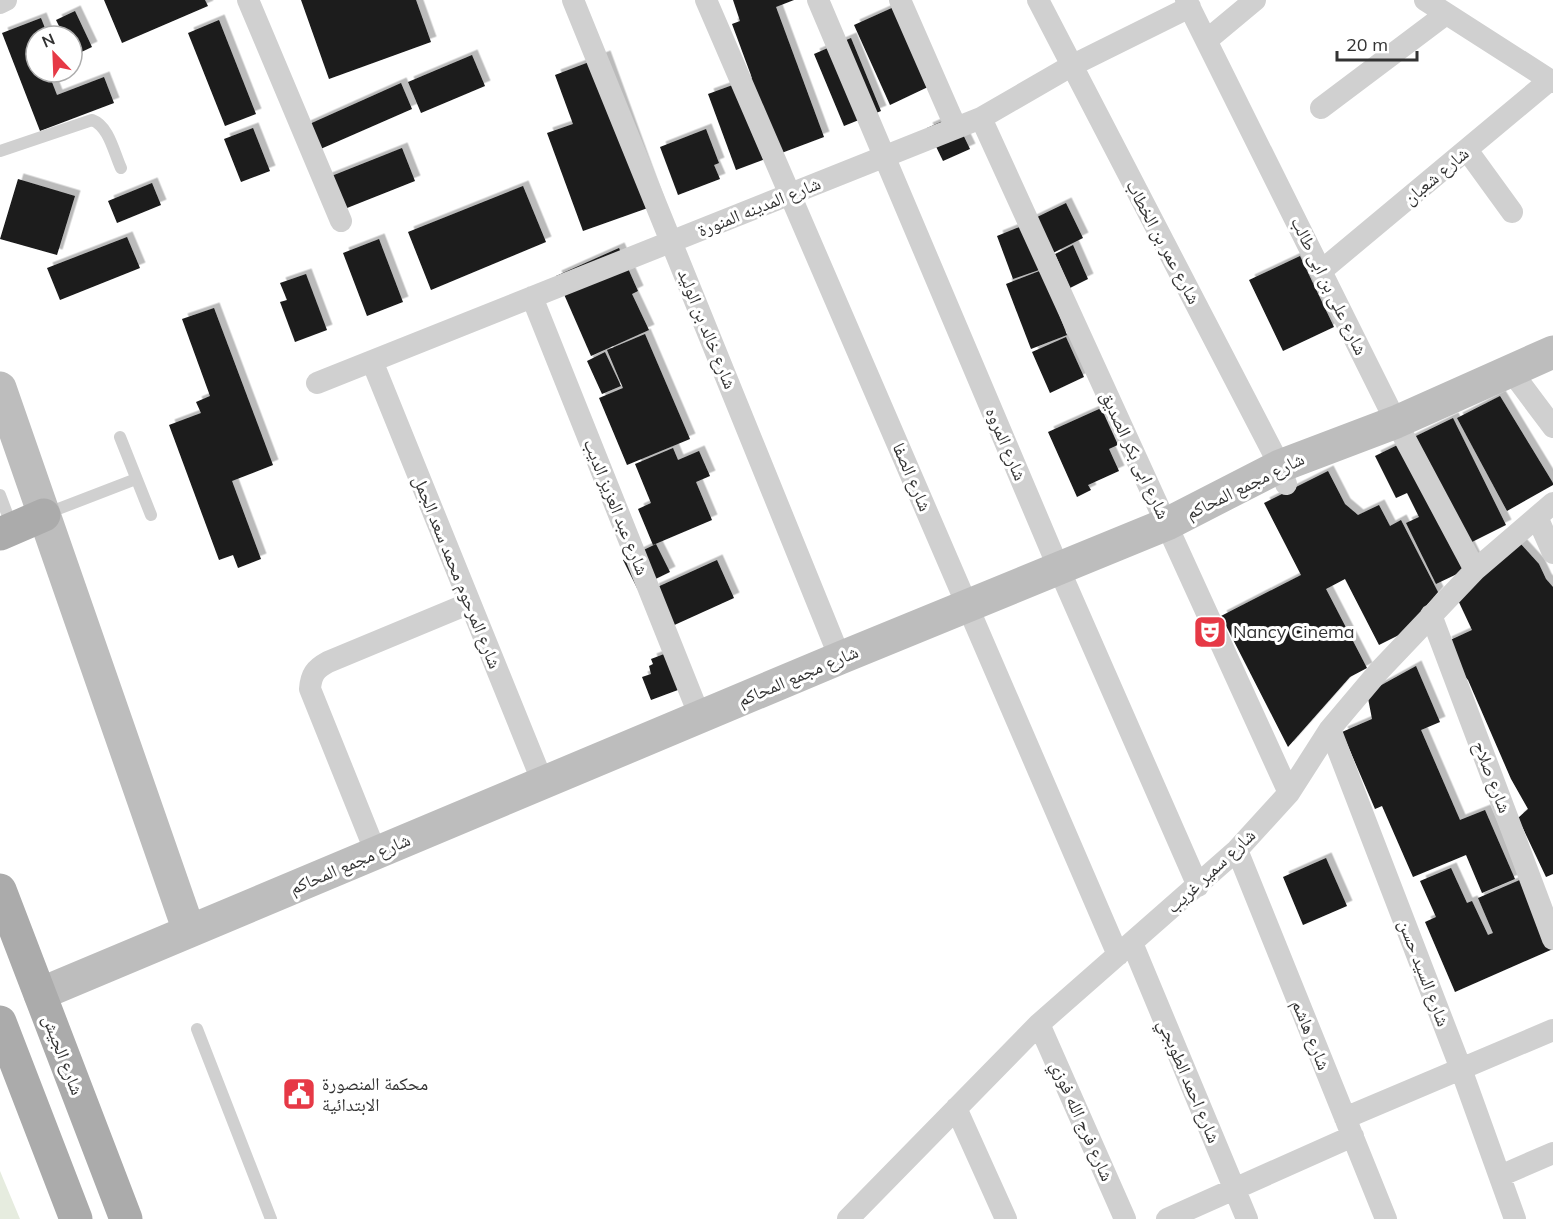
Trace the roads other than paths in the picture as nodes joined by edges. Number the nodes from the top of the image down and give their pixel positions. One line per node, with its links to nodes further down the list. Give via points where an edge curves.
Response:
1 (6, 0): 9 (street)
2 (248, 0): 24 (street)
3 (573, 0): 25 (street, شارع خالد بن الوليد)
4 (706, 0): 22 (street, شارع الصفا)
5 (818, 0): 20 (street, شارع المروه)
6 (900, 0): 17 (street)
7 (1038, 0): 13 (street, شارع عمر بن الخطاب)
8 (1255, 0): 12 (street)
9 (0, 3)
10 (1188, 4): 12 (street, شارع على بن ابى طالب); 13 (street, شارع المدينه المنورة)
11 (1433, 4): 14 (street); 15 (street)
12 (1207, 40): 26 (street, شارع على بن ابى طالب)
13 (1071, 66): 16 (street, شارع المدينه المنورة); 36 (street, شارع عمر بن الخطاب)
14 (1549, 75): 18 (street, شارع شعبان)
15 (1321, 108)
16 (981, 118): 17 (street, شارع المدينه المنورة); 42 (street, شارع ابى بكر الصديق)
17 (956, 128): 20 (street, شارع المدينه المنورة)
18 (1467, 150): 23 (street); 26 (street, شارع شعبان)
19 (0, 151): 21 (lane, via 92,120 100,122)
20 (885, 157): 22 (street, شارع المدينه المنورة); 45 (street, شارع المروه)
21 (121, 168)
22 (790, 195): 25 (street, شارع المدينه المنورة); 48 (street, شارع الصفا)
23 (1512, 212)
24 (341, 220)
25 (672, 242): 27 (street, شارع المدينه المنورة); 50 (street, شارع خالد بن الوليد)
26 (1321, 271): 33 (street, شارع على بن ابى طالب)
27 (532, 297): 29 (street, شارع المدينه المنورة); 51 (street, شارع عبد العزيز الديب)
28 (1553, 352): 30 (street, شارع مجمع المحاكم)
29 (372, 361): 31 (street, شارع المدينه المنورة); 47 (street, شارع المرحوم محمد سعد الجمل)
30 (1511, 370): 33 (street, شارع مجمع المحاكم); 34 (street)
31 (317, 383)
32 (0, 388): 40 (street)
33 (1396, 422): 36 (street, شارع مجمع المحاكم); 46 (street, شارع على بن ابى طالب)
34 (1553, 427)
35 (120, 437): 37 (lane)
36 (1283, 475): 42 (street, شارع مجمع المحاكم)
37 (136, 478): 40 (lane); 41 (lane)
38 (0, 495): 43 (lane)
39 (1545, 510): 44 (street); 46 (street, شارع سمير غريب)
40 (44, 514): 43 (main road); 59 (street)
41 (151, 515)
42 (1167, 524): 45 (street, شارع مجمع المحاكم); 54 (street, شارع ابى بكر الصديق)
43 (6, 531)
44 (1553, 553)
45 (1059, 568): 48 (street, شارع مجمع المحاكم); 57 (street, شارع المروه)
46 (1475, 570): 49 (street, شارع سمير غريب)
47 (470, 603): 53 (street, شارع المرحوم محمد سعد الجمل); 56 (street, via 328,662 317,668 311,678 310,689)
48 (968, 606): 50 (street, شارع مجمع المحاكم); 61 (street, شارع الصفا)
49 (1431, 615): 52 (street, شارع سمير غريب); 60 (street, شارع صلاح)
50 (840, 658): 51 (street, شارع مجمع المحاكم)
51 (700, 717): 53 (street, شارع مجمع المحاكم)
52 (1330, 729): 54 (street, شارع سمير غريب); 67 (street, شارع السيد حسن)
53 (543, 783): 56 (street, شارع مجمع المحاكم)
54 (1289, 793): 55 (street, شارع سمير غريب)
55 (1237, 850): 57 (street, شارع سمير غريب); 69 (street, شارع هاشم)
56 (376, 853): 59 (street, شارع مجمع المحاكم)
57 (1198, 886): 61 (street, شارع سمير غريب)
58 (0, 890): 62 (main road, شارع الجيش)
59 (189, 931): 62 (street, شارع مجمع المحاكم)
60 (1553, 939)
61 (1125, 949): 64 (street, شارع سمير غريب); 72 (street, شارع احمد الطوبجي)
62 (39, 994): 75 (main road, شارع الجيش)
63 (0, 1022): 74 (main road)
64 (1039, 1024): 68 (street, شارع سمير غريب); 79 (street, شارع فرج الله فوزي)
65 (197, 1029): 76 (lane)
66 (1553, 1030): 67 (street)
67 (1461, 1069): 69 (street); 71 (street, شارع السيد حسن)
68 (956, 1108): 73 (street, شارع سمير غريب); 78 (street)
69 (1349, 1127): 72 (street); 82 (street, شارع هاشم)
70 (1553, 1153): 71 (street)
71 (1500, 1176): 83 (street, شارع السيد حسن)
72 (1234, 1189): 80 (street); 81 (street, شارع احمد الطوبجي)
73 (868, 1211): 77 (street, شارع سمير غريب)
74 (76, 1219)
75 (126, 1219)
76 (270, 1219)
77 (848, 1219)
78 (1006, 1219)
79 (1125, 1219)
80 (1167, 1219)
81 (1246, 1219)
82 (1386, 1219)
83 (1515, 1219)

